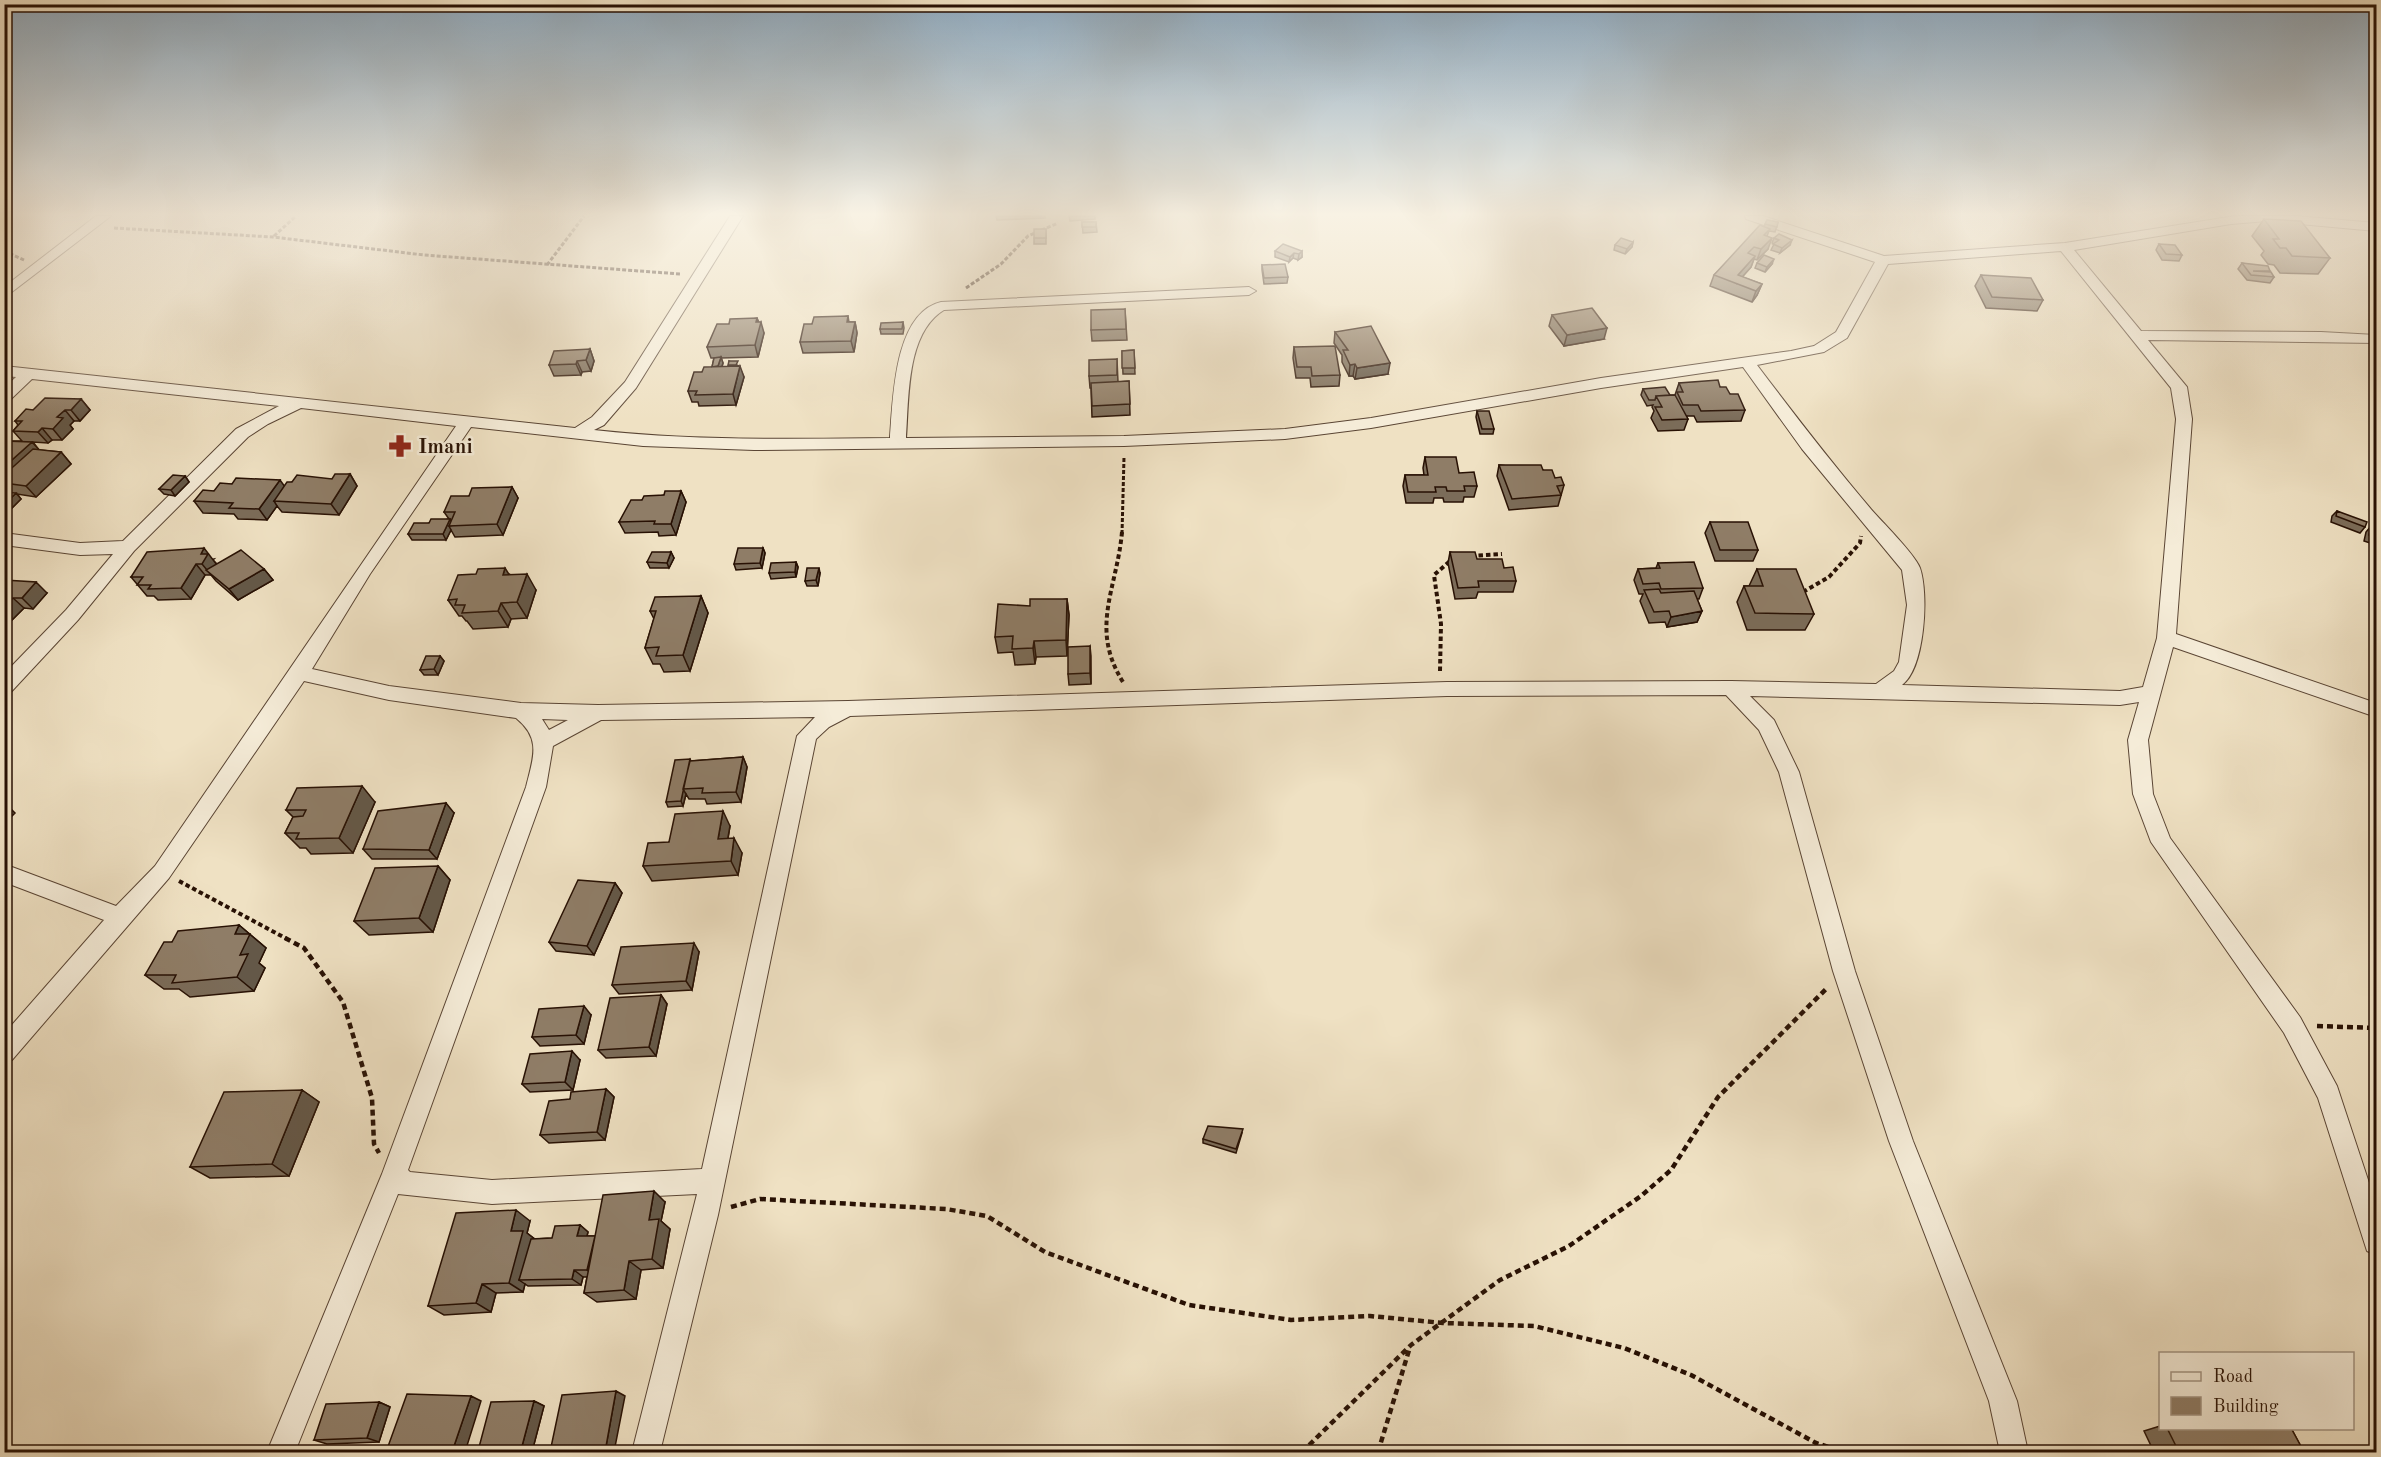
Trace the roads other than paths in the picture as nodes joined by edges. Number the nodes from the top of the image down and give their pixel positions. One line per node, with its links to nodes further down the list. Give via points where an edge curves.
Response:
1 (17, 284): 6 (street)
2 (693, 284): 15 (street, via 631,385 598,421)
3 (1869, 284): 9 (street, via 1842,335 1819,349)
4 (2097, 284): 7 (street)
5 (1249, 291): 16 (street, via 941,306 918,325 904,375)
6 (4, 294)
7 (2140, 335): 8 (street); 19 (street, via 2179,387 2184,418)
8 (2376, 339)
9 (1747, 362): 16 (street, via 1285,434 1124,441); 23 (street, via 1808,445 1911,568 1916,605 1908,662 1901,676)
10 (4, 371): 11 (street)
11 (29, 373): 12 (street); 13 (street)
12 (4, 397)
13 (295, 405): 14 (street); 18 (street, via 242,434)
14 (467, 422): 15 (street); 20 (street, via 364,570)
15 (579, 433): 16 (street, via 643,441 754,445)
16 (897, 441)
17 (4, 539): 18 (street, via 80,549)
18 (128, 547): 21 (street, via 72,615)
19 (2166, 638): 24 (street); 27 (street)
20 (299, 673): 28 (street, via 389,693); 33 (street, via 162,872)
21 (4, 687)
22 (1731, 688): 23 (street); 25 (street, via 1447,689); 40 (street, via 1767,725 1789,772 1844,971 1901,1141 2003,1401)
23 (1879, 692): 24 (street, via 2120,698)
24 (2150, 693): 37 (street, via 2138,740 2144,794 2161,843 2292,1025 2329,1094)
25 (848, 709): 26 (street); 30 (street, via 822,722)
26 (788, 710): 29 (street); 30 (street)
27 (2376, 710)
28 (521, 711): 29 (street); 31 (street, via 536,721)
29 (598, 712): 31 (street)
30 (807, 736): 36 (street)
31 (545, 741): 35 (street, via 536,787)
32 (4, 873): 33 (street)
33 (120, 917): 34 (street)
34 (4, 1052)
35 (395, 1172): 36 (street, via 405,1184 492,1192); 38 (street)
36 (711, 1181): 39 (street)
37 (2376, 1242)
38 (281, 1452)
39 (646, 1452)
40 (2014, 1452)

